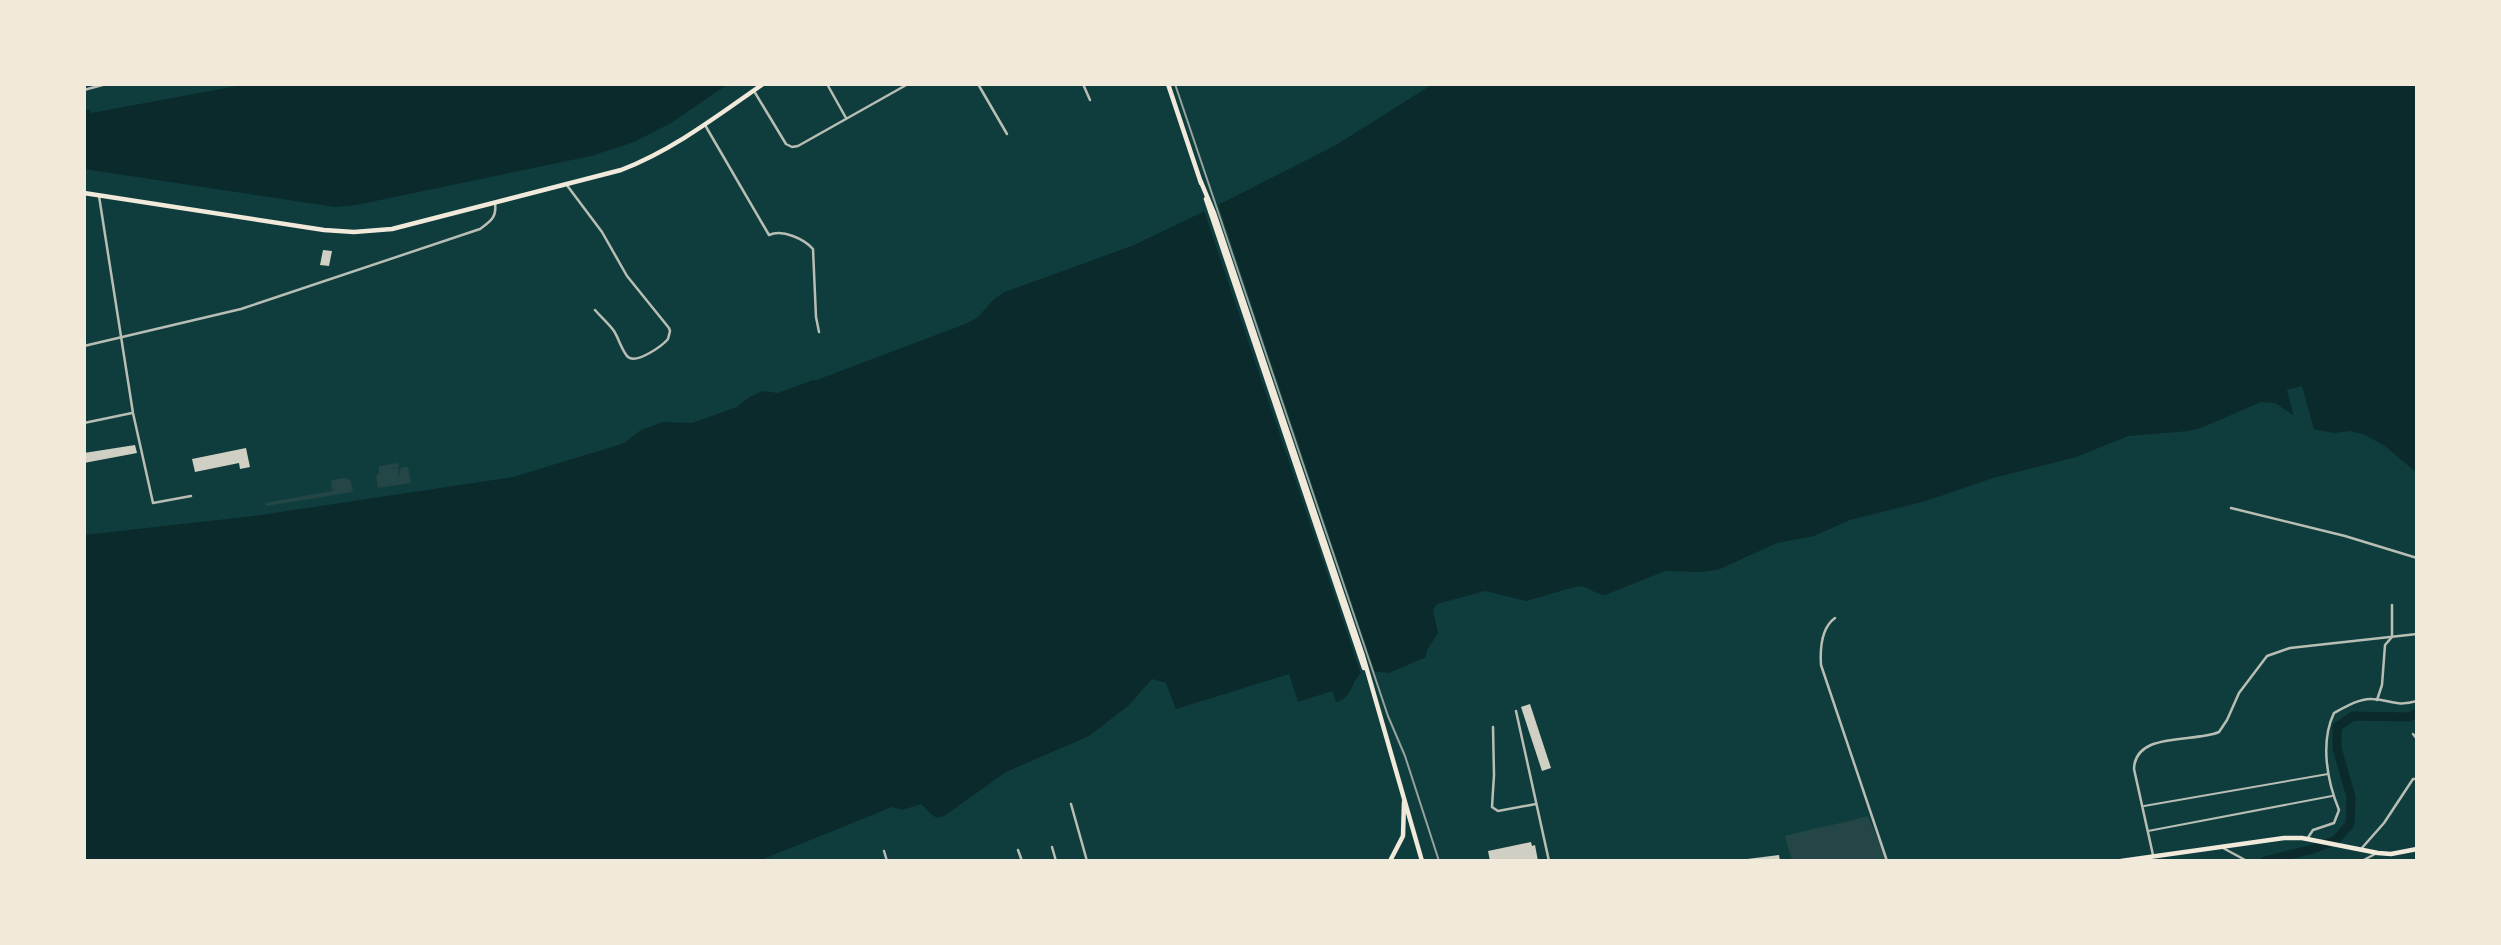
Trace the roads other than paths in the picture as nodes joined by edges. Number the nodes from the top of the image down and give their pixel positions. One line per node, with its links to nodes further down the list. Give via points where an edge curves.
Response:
1 (106, 84): 8 (street)
2 (763, 84): 9 (main road)
3 (827, 84): 11 (street)
4 (908, 84): 11 (street)
5 (978, 84): 13 (street)
6 (1083, 84): 10 (street)
7 (1168, 84): 39 (main road, via 1363,656)
8 (84, 90)
9 (754, 91): 11 (street, via 792,147); 12 (main road)
10 (1090, 100)
11 (846, 119)
12 (705, 125): 14 (main road, via 644,162); 19 (street, via 769,235 783,233 813,249)
13 (1007, 134)
14 (566, 184): 17 (main road); 18 (street, via 670,331 668,339 647,354 631,358)
15 (84, 193): 16 (main road)
16 (100, 196): 17 (main road, via 340,232 392,229); 20 (street)
17 (495, 203): 20 (street, via 492,220 480,229 240,309)
18 (595, 310)
19 (819, 332)
20 (122, 338): 21 (street); 22 (street)
21 (84, 346)
22 (134, 413): 23 (street); 24 (street, via 153,503)
23 (84, 423)
24 (191, 496)
25 (2231, 508): 26 (street)
26 (2417, 558)
27 (2392, 605): 30 (street)
28 (1835, 618): 61 (street, via 1827,625 1821,665)
29 (2417, 634): 30 (street)
30 (2392, 637): 31 (street, via 2385,645); 43 (street, via 2290,648 2267,656 2239,693 2219,732 2155,743 2136,757)
31 (2377, 700): 32 (street, via 2402,706); 37 (street, via 2370,698 2334,713 2326,737)
32 (2417, 701)
33 (1516, 711): 42 (street)
34 (1493, 727): 42 (street, via 1492,807 1498,811)
35 (2413, 734): 36 (street)
36 (2417, 739)
37 (2329, 774): 40 (street); 43 (lane)
38 (2417, 779): 49 (street)
39 (1402, 788): 58 (main road, via 1405,824); 59 (main road)
40 (2333, 796): 44 (lane); 45 (street, via 2339,810 2334,823)
41 (1072, 804): 57 (street)
42 (1536, 804): 60 (street)
43 (2142, 806): 44 (street)
44 (2147, 832): 53 (street)
45 (2304, 838): 46 (main road); 49 (main road)
46 (2220, 846): 53 (main road); 63 (street)
47 (1052, 847): 56 (street)
48 (1018, 849): 55 (street)
49 (2358, 849): 52 (main road)
50 (2417, 849): 52 (main road)
51 (884, 852): 54 (street)
52 (2378, 853): 64 (street)
53 (2153, 855): 62 (main road)
54 (887, 861)
55 (1022, 861)
56 (1056, 861)
57 (1087, 861)
58 (1390, 861)
59 (1422, 861)
60 (1549, 861)
61 (1887, 861)
62 (2121, 861)
63 (2248, 861)
64 (2362, 861)

